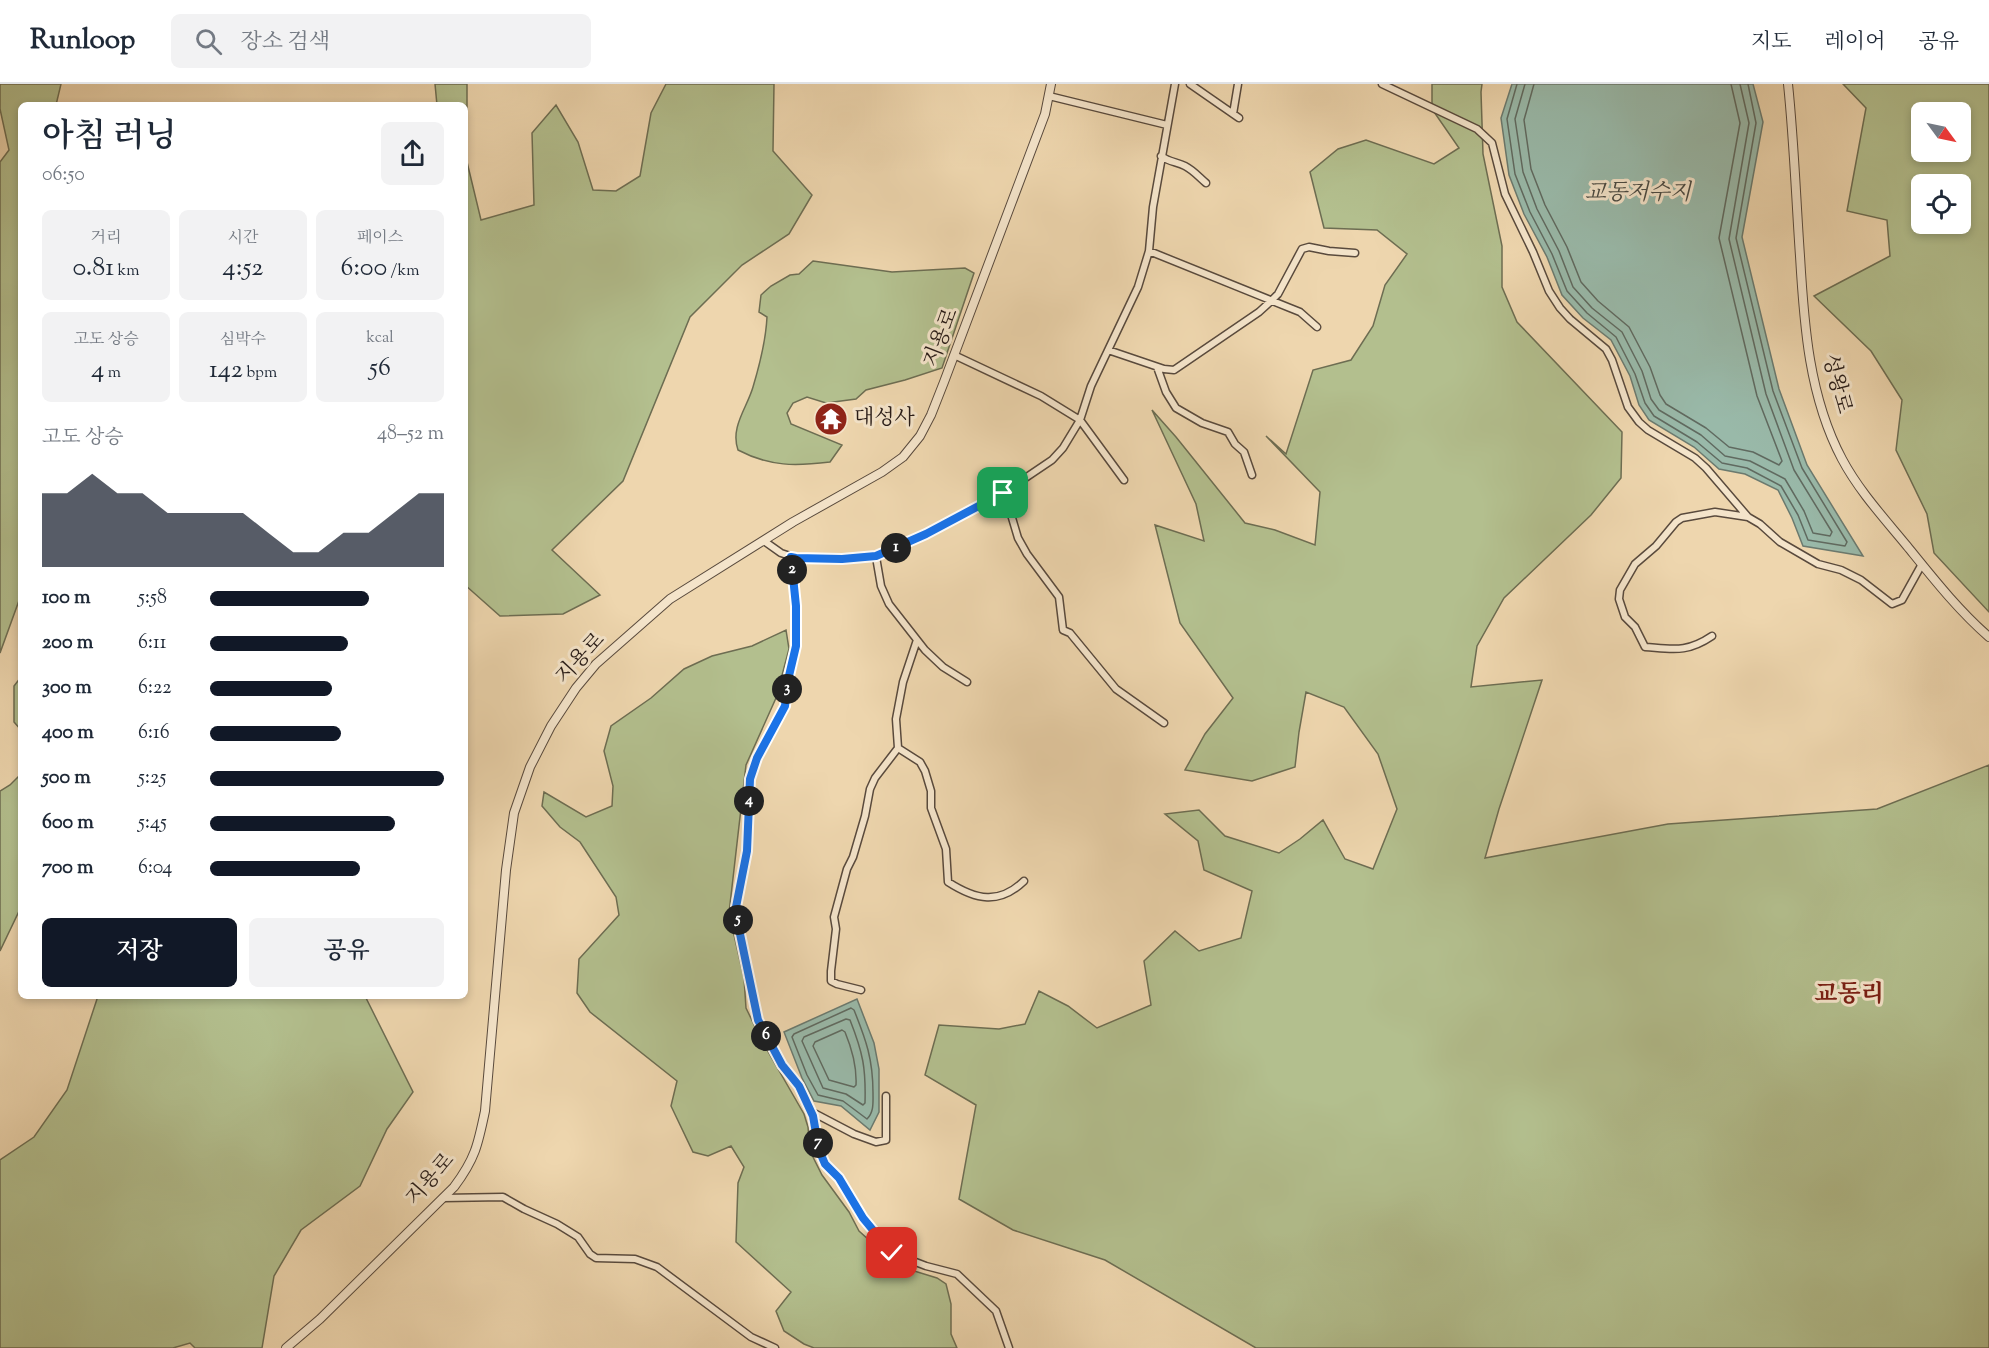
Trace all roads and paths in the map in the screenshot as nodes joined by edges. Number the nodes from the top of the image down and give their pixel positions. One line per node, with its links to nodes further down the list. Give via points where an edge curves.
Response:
1 (1050, 84): 7 (street, 지용로)
2 (1175, 84): 8 (street)
3 (1190, 84): 4 (street, via 1236,116)
4 (1238, 84)
5 (1382, 84): 22 (street, via 1477,129 1488,138 1505,194 1550,291 1570,319 1606,349 1633,415 1648,430 1695,458)
6 (1788, 84): 26 (street, 성왕로, via 1808,353 1825,420 1859,488)
7 (1049, 96): 8 (street); 16 (street, 지용로)
8 (1167, 125): 9 (street)
9 (1161, 156): 10 (street, via 1190,169); 11 (street)
10 (1206, 183)
11 (1149, 251): 13 (street); 15 (street, via 1138,287)
12 (1355, 253): 13 (street, via 1302,249)
13 (1271, 301): 14 (street, via 1300,312); 17 (street, via 1174,370)
14 (1317, 327)
15 (1108, 350): 17 (street); 18 (street)
16 (954, 355): 18 (street, via 1041,396); 23 (street, 지용로, via 931,416 903,458)
17 (1157, 366): 19 (street, via 1176,408 1228,432 1244,452)
18 (1080, 420): 20 (street); 21 (street, via 1052,460)
19 (1252, 476)
20 (1124, 480)
21 (1003, 493): 24 (street); 31 (street, via 1018,538 1059,597 1063,630 1070,633 1116,689)
22 (1748, 517): 26 (street, via 1818,564 1861,579 1892,604 1902,600); 27 (street, via 1715,512 1682,518 1635,564 1620,590 1625,617 1645,647 1687,648)
23 (764, 541): 25 (street); 37 (street, 지용로, via 670,599 596,664 557,716 530,767 514,813 506,870 485,1112 478,1147 468,1168)
24 (876, 556): 25 (street); 29 (street, via 881,586 889,604)
25 (791, 557): 36 (street, via 796,646 785,706 750,779 747,851 736,907 758,1020)
26 (1922, 564): 28 (street, 성왕로, via 1971,622)
27 (1712, 636)
28 (1989, 637)
29 (917, 640): 30 (street, via 943,667); 32 (street, via 896,719)
30 (967, 682)
31 (1164, 723)
32 (898, 748): 33 (street, via 920,762 925,771 931,808 946,849 948,882 977,895 998,898 1013,892); 34 (street, via 870,789 854,857 834,917 831,981)
33 (1024, 881)
34 (861, 990)
35 (886, 1096): 36 (street, via 886,1140 876,1142 854,1134)
36 (811, 1112): 40 (street, via 825,1164 892,1253 957,1274 996,1311)
37 (443, 1198): 38 (street, 지용로); 39 (street, via 503,1197 578,1237 596,1258 635,1259 657,1267 751,1337)
38 (286, 1348)
39 (775, 1348)
40 (1009, 1348)

